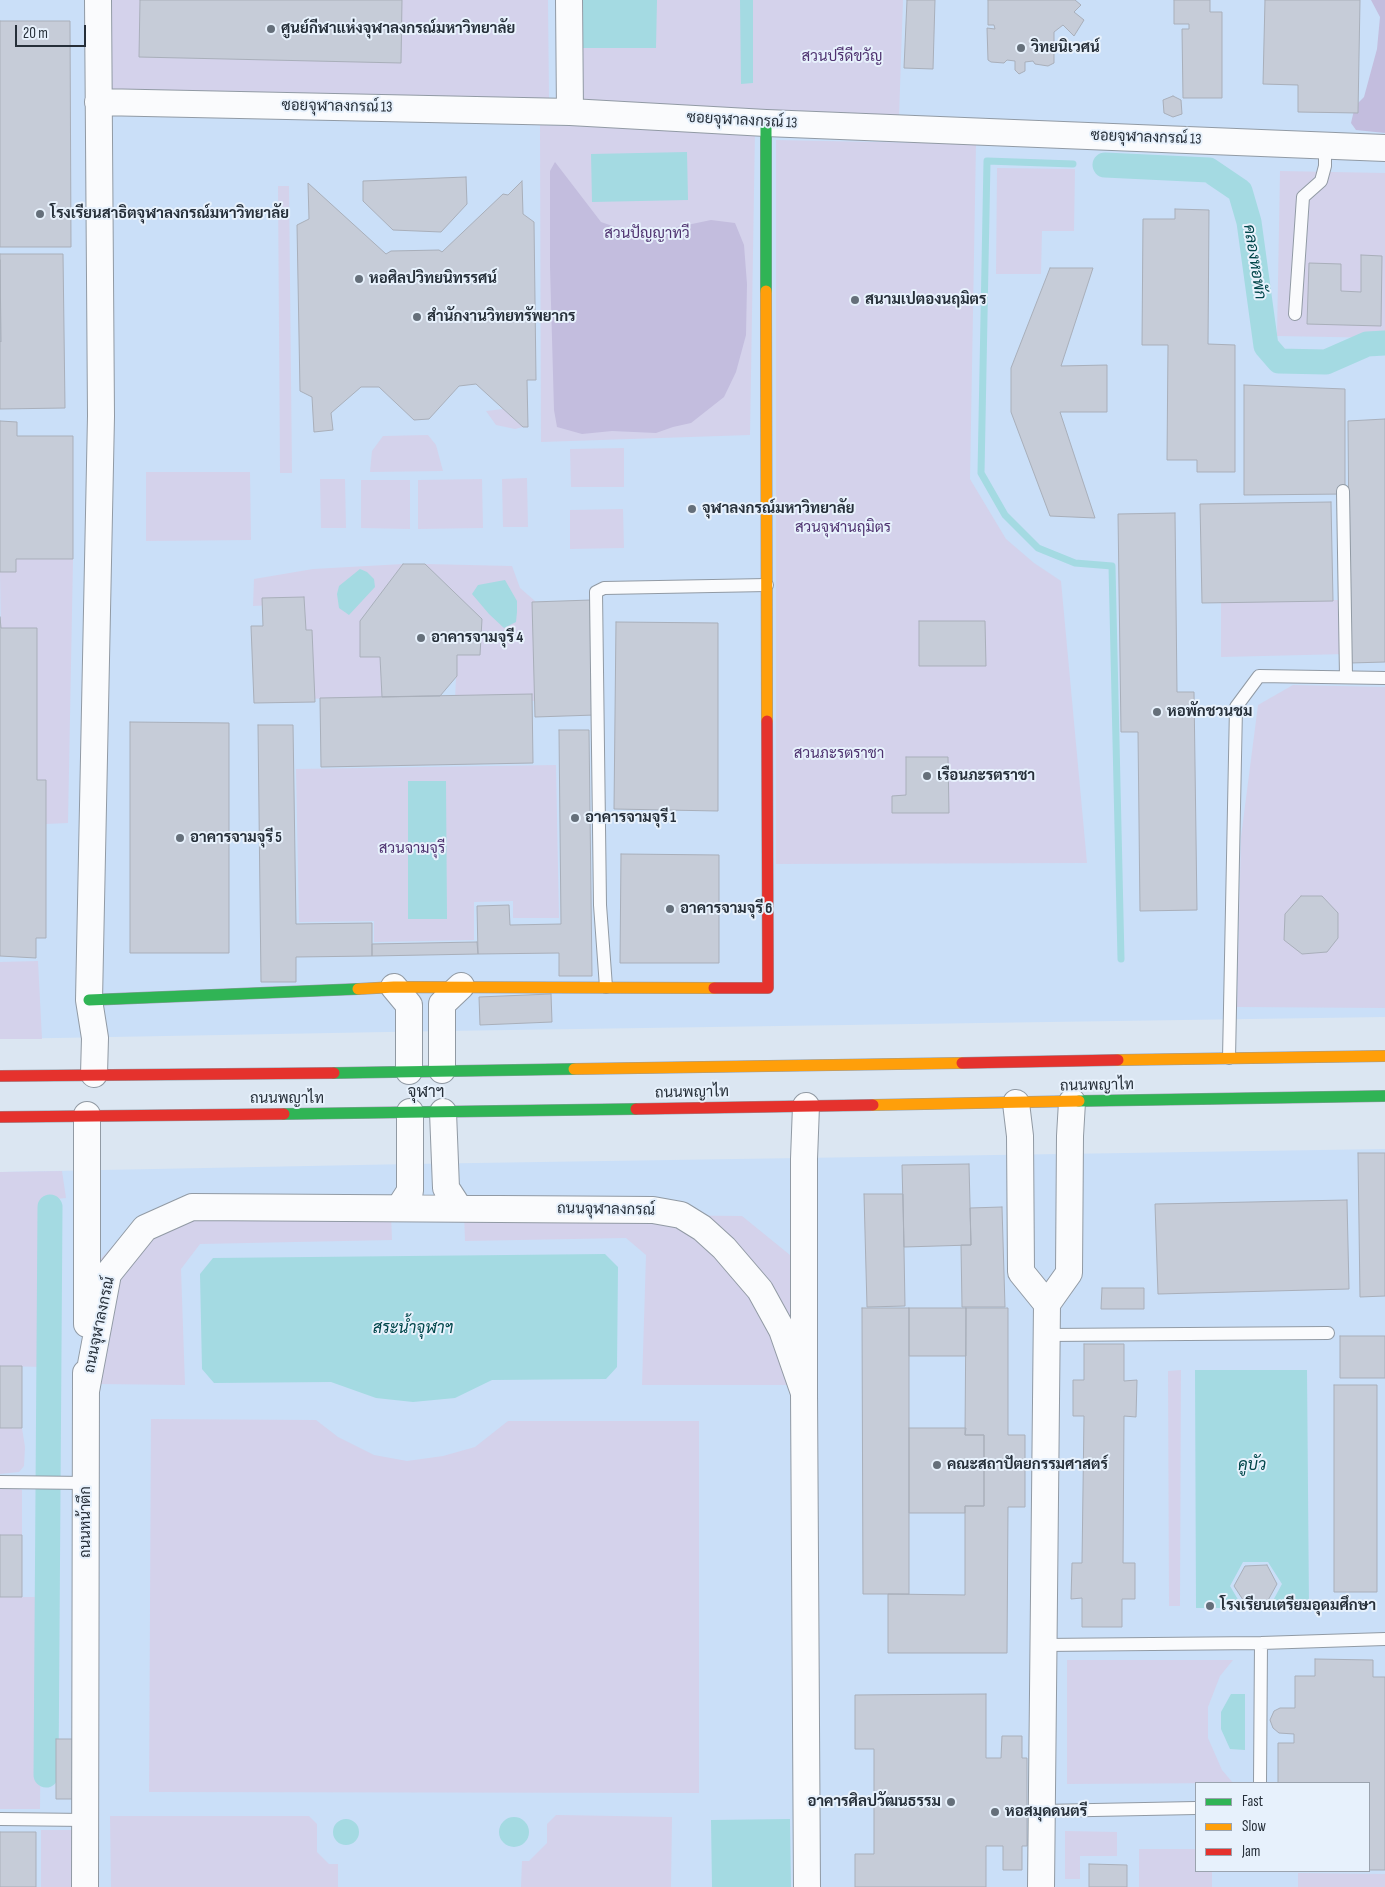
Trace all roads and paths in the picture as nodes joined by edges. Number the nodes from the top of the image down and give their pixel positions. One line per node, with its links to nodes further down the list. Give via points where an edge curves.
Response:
1 (98, 0): 3 (street)
2 (568, 0): 4 (street)
3 (98, 102): 4 (street, ซอยจุฬาลงกรณ์ 13); 16 (street, via 101,416)
4 (570, 112): 5 (street, ซอยจุฬาลงกรณ์ 13)
5 (766, 123): 6 (street, ซอยจุฬาลงกรณ์ 13); 10 (main road)
6 (1325, 145): 7 (street, ซอยจุฬาลงกรณ์ 13); 8 (lane, via 1321,181 1303,197)
7 (1385, 148)
8 (1295, 314)
9 (1343, 491): 11 (lane)
10 (767, 586): 15 (main road, via 768,988); 15 (lane, via 604,588 596,592 600,905)
11 (1346, 677): 12 (lane); 18 (lane, via 1259,676 1236,707)
12 (1385, 678)
13 (461, 986): 14 (main road); 15 (main road); 20 (street, via 442,1004)
14 (394, 987): 16 (main road); 21 (street, via 409,1005)
15 (606, 987)
16 (89, 1000): 19 (street, via 95,1038)
17 (1385, 1056): 18 (main road, ถนนพญาไท)
18 (1230, 1058): 20 (main road, ถนนพญาไท)
19 (94, 1074): 21 (main road, ถนนพญาไท); 22 (main road, ถนนพญาไท)
20 (442, 1074): 21 (main road, ถนนพญาไท)
21 (409, 1075)
22 (0, 1076)
23 (1385, 1096): 24 (main road, ถนนพญาไท)
24 (1072, 1102): 25 (main road, ถนนพญาไท); 33 (street, via 1069,1273)
25 (1016, 1103): 26 (main road, ถนนพญาไท); 33 (street, via 1020,1136 1021,1272)
26 (806, 1106): 28 (main road, ถนนพญาไท); 37 (street)
27 (410, 1108): 28 (main road, ถนนพญาไท); 29 (main road, ถนนพญาไท); 31 (street, via 410,1191)
28 (443, 1108): 32 (street, via 446,1188)
29 (87, 1115): 30 (main road, ถนนพญาไท); 36 (street, ถนนหน้าตึก)
30 (0, 1117)
31 (399, 1208): 32 (street, ถนนจุฬาลงกรณ์); 36 (street, ถนนจุฬาลงกรณ์, via 192,1207 146,1228 108,1274)
32 (459, 1208): 37 (street, ถนนจุฬาลงกรณ์, via 653,1210 681,1215 724,1248 760,1290 782,1330)
33 (1047, 1304): 35 (street)
34 (1328, 1334): 35 (lane)
35 (1047, 1335): 42 (street)
36 (86, 1391): 39 (street, ถนนหน้าตึก)
37 (804, 1393): 49 (street)
38 (0, 1482): 39 (lane)
39 (86, 1483): 47 (street, ถนนหน้าตึก)
40 (1385, 1640): 41 (lane)
41 (1261, 1643): 42 (lane); 43 (lane)
42 (1044, 1644): 45 (street)
43 (1260, 1782)
44 (1195, 1808): 45 (lane)
45 (1042, 1811): 50 (street)
46 (0, 1819): 47 (lane)
47 (85, 1820): 48 (street, ถนนหน้าตึก)
48 (85, 1887)
49 (807, 1887)
50 (1041, 1887)

